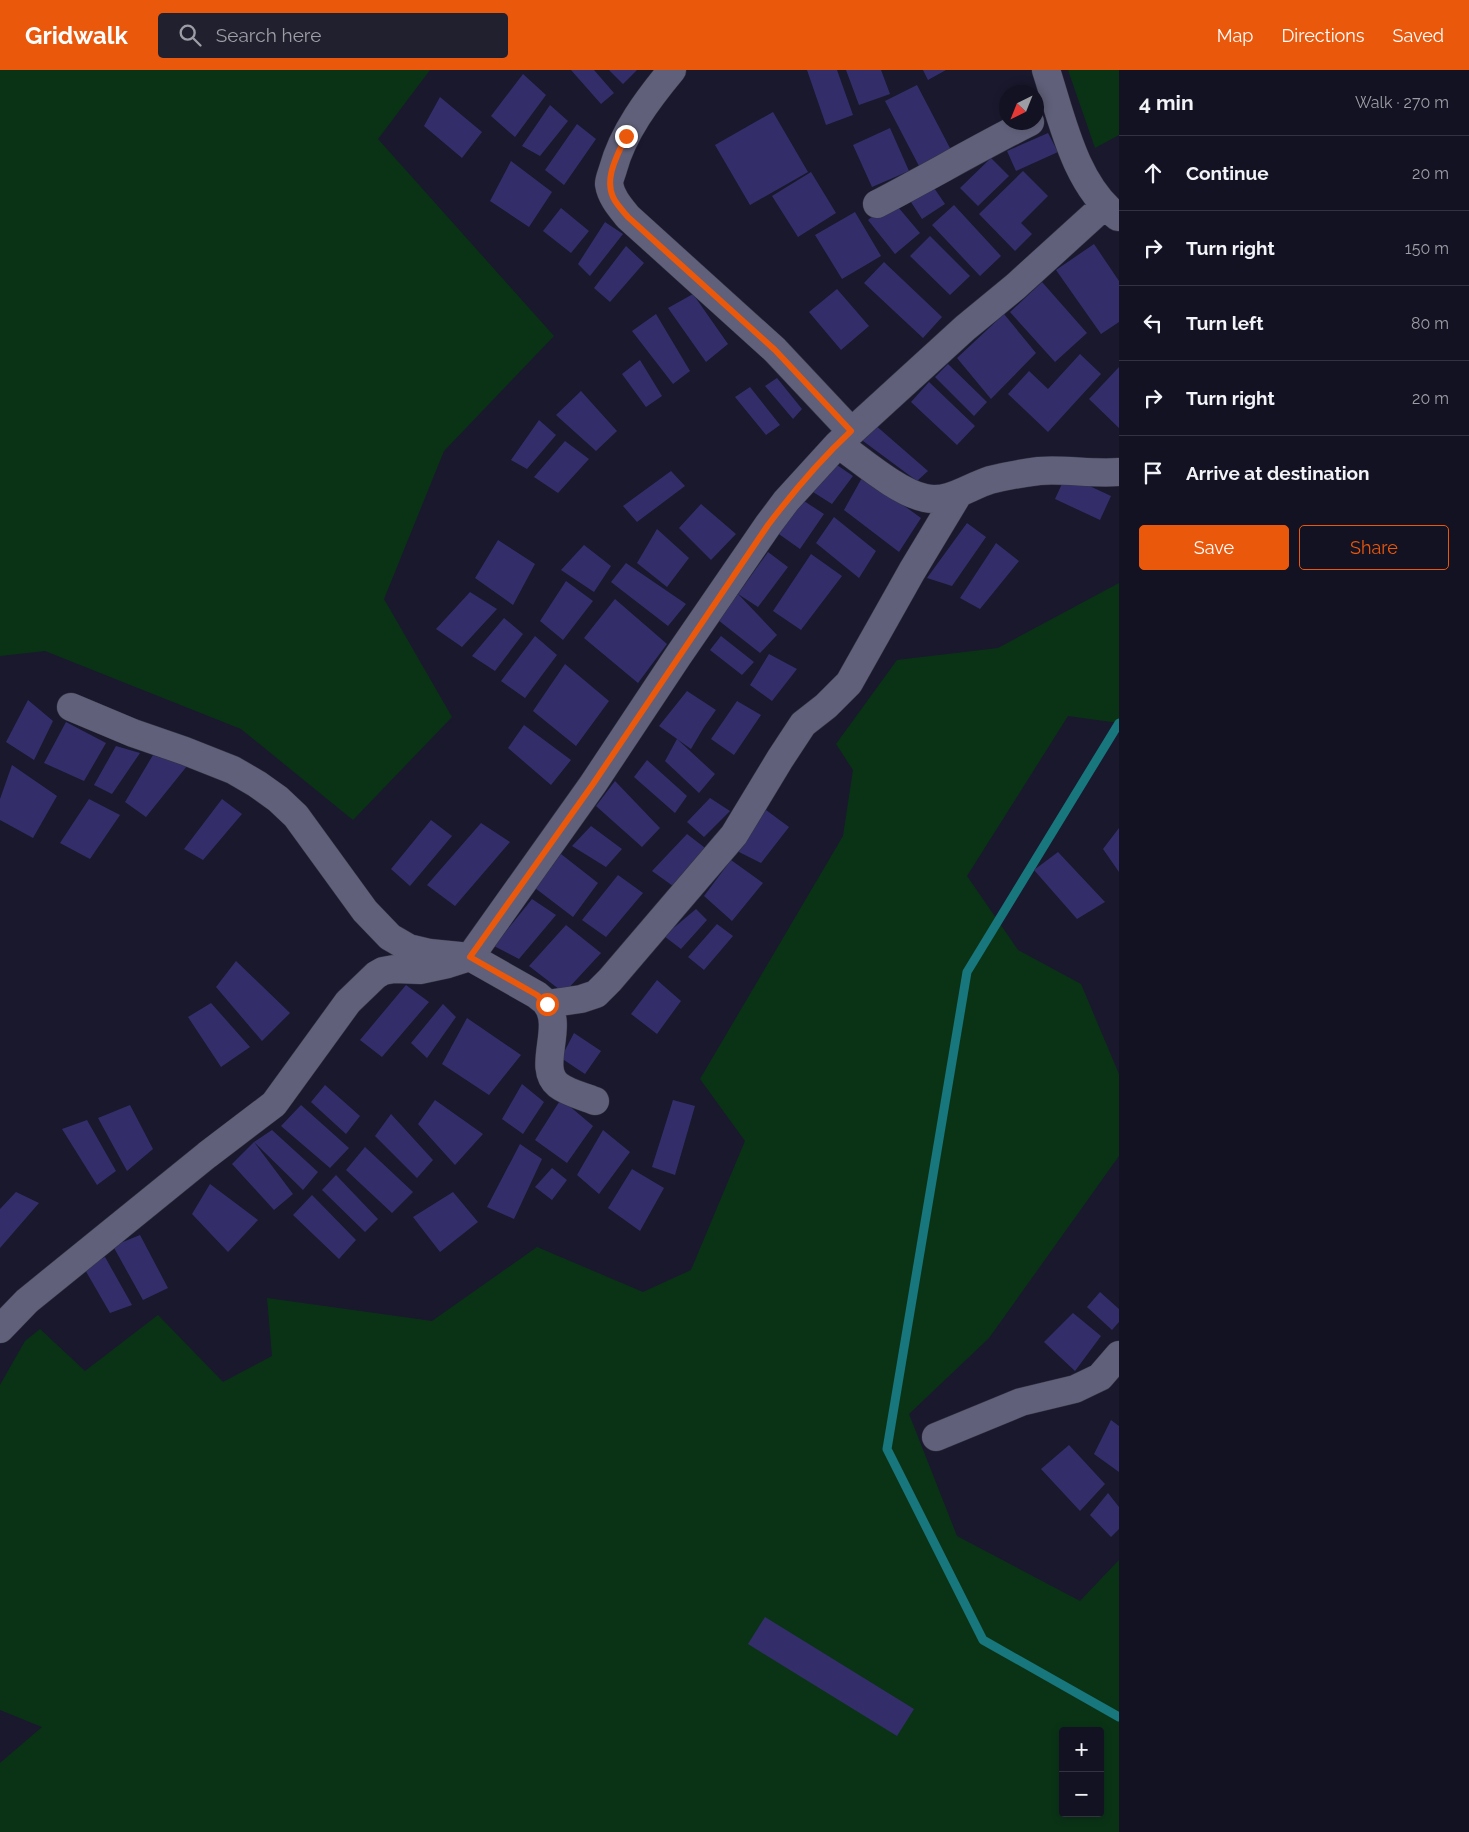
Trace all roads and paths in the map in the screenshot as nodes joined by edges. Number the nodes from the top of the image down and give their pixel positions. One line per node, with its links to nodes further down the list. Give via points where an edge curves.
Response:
1 (672, 70): 7 (street, via 626,136 609,182 613,198 628,217 775,350)
2 (1046, 70): 3 (street)
3 (1048, 114): 6 (street, via 1084,177)
4 (1014, 130): 5 (street)
5 (877, 204)
6 (1111, 212): 7 (street)
7 (844, 437): 9 (street, via 903,490 924,498 941,499); 11 (street, via 768,525 593,784)
8 (1119, 472): 9 (street, via 1031,472 989,481)
9 (960, 493): 12 (street, via 850,683 803,724 734,835 596,994)
10 (71, 707): 11 (street, via 233,770 257,784 296,816 365,911 390,937 409,948)
11 (470, 957): 12 (street); 14 (street, via 420,970 394,969 376,975 348,1002 274,1104 27,1301)
12 (547, 1004): 13 (street, via 554,1023 549,1070 553,1079 559,1086)
13 (595, 1101)
14 (0, 1329)
15 (1119, 1355): 16 (street, via 1100,1377 1075,1389 1021,1402)
16 (936, 1437)

